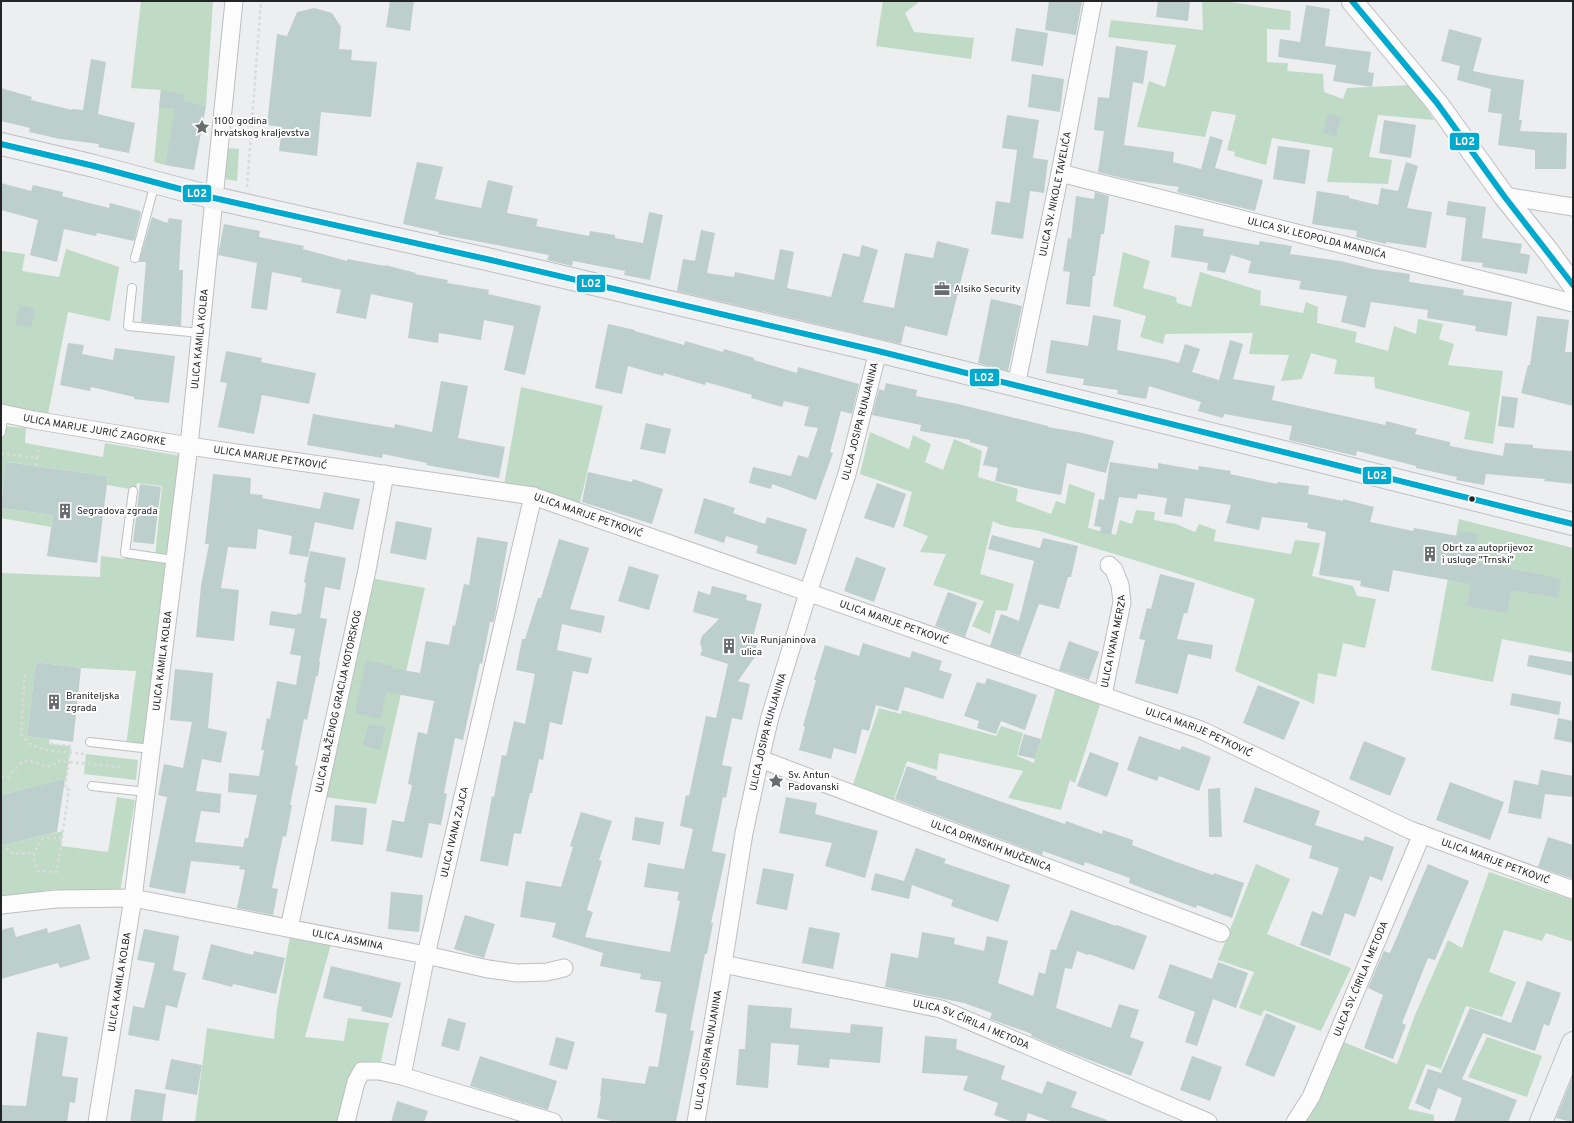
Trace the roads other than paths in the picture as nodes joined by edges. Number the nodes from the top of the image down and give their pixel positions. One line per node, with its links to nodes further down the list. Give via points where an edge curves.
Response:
1 (234, 1): 8 (street, ULICA KAMILA KOLBA)
2 (1094, 1): 5 (street, ULICA SV. NIKOLE TAVELIĆA)
3 (1352, 1): 7 (street, via 1437,103)
4 (1, 144): 6 (main road)
5 (1060, 173): 13 (street, ULICA SV. LEOPOLDA MANDIĆA); 16 (street, ULICA SV. NIKOLE TAVELIĆA)
6 (155, 182): 8 (main road); 10 (lane)
7 (1504, 196): 9 (street); 11 (street)
8 (214, 198): 14 (street, ULICA KAMILA KOLBA); 15 (main road)
9 (1573, 207)
10 (135, 258)
11 (1573, 285)
12 (132, 288): 14 (lane, via 128,326)
13 (1573, 303)
14 (200, 333): 19 (street, ULICA KAMILA KOLBA)
15 (878, 351): 16 (main road); 26 (street, ULICA JOSIPA RUNJANINA, via 847,474)
16 (1016, 386): 23 (main road)
17 (2, 414): 18 (lane); 19 (street, ULICA MARIJE JURIĆ ZAGORKE)
18 (1, 432)
19 (188, 446): 20 (street, ULICA MARIJE PETKOVIĆ); 24 (street, ULICA KAMILA KOLBA)
20 (385, 474): 22 (street, ULICA MARIJE PETKOVIĆ); 37 (street, ULICA BLAŽENOG GRACIJA KOTORSKOG, via 367,570)
21 (133, 491): 24 (lane, via 125,553)
22 (533, 496): 26 (street, ULICA MARIJE PETKOVIĆ); 39 (street, ULICA IVANA ZAJCA)
23 (1573, 524)
24 (174, 560): 29 (street, ULICA KAMILA KOLBA)
25 (1109, 565): 27 (street, ULICA IVANA MERZA, via 1120,585 1122,602)
26 (808, 593): 27 (street, ULICA MARIJE PETKOVIĆ); 30 (street, ULICA JOSIPA RUNJANINA)
27 (1103, 696): 33 (street, ULICA MARIJE PETKOVIĆ, via 1201,730)
28 (90, 742): 29 (lane)
29 (151, 750): 32 (street, ULICA KAMILA KOLBA)
30 (760, 758): 38 (street, ULICA DRINSKIH MUČENICA); 40 (street, ULICA JOSIPA RUNJANINA, via 744,834)
31 (92, 786): 32 (lane)
32 (146, 792): 35 (street, ULICA KAMILA KOLBA)
33 (1422, 834): 34 (street, ULICA MARIJE PETKOVIĆ); 49 (street, ULICA SV. ĆIRILA I METODA, via 1311,1097)
34 (1573, 890)
35 (133, 898): 36 (street, ULICA JASMINA, via 56,899); 37 (street, ULICA JASMINA); 45 (street, ULICA KAMILA KOLBA)
36 (1, 905)
37 (289, 928): 39 (street, ULICA JASMINA)
38 (1221, 933)
39 (426, 954): 41 (street, ULICA JASMINA, via 488,969 517,973 547,972); 43 (street, ULICA IVANA ZAJCA)
40 (723, 964): 47 (street, ULICA JOSIPA RUNJANINA); 48 (street, ULICA SV. ĆIRILA I METODA, via 941,1009)
41 (564, 968)
42 (1573, 1043): 50 (main road)
43 (402, 1076): 44 (street); 46 (street, via 379,1071 362,1071 356,1082)
44 (544, 1121)
45 (97, 1122)
46 (346, 1122)
47 (696, 1122)
48 (1208, 1122)
49 (1295, 1122)
50 (1541, 1122)

